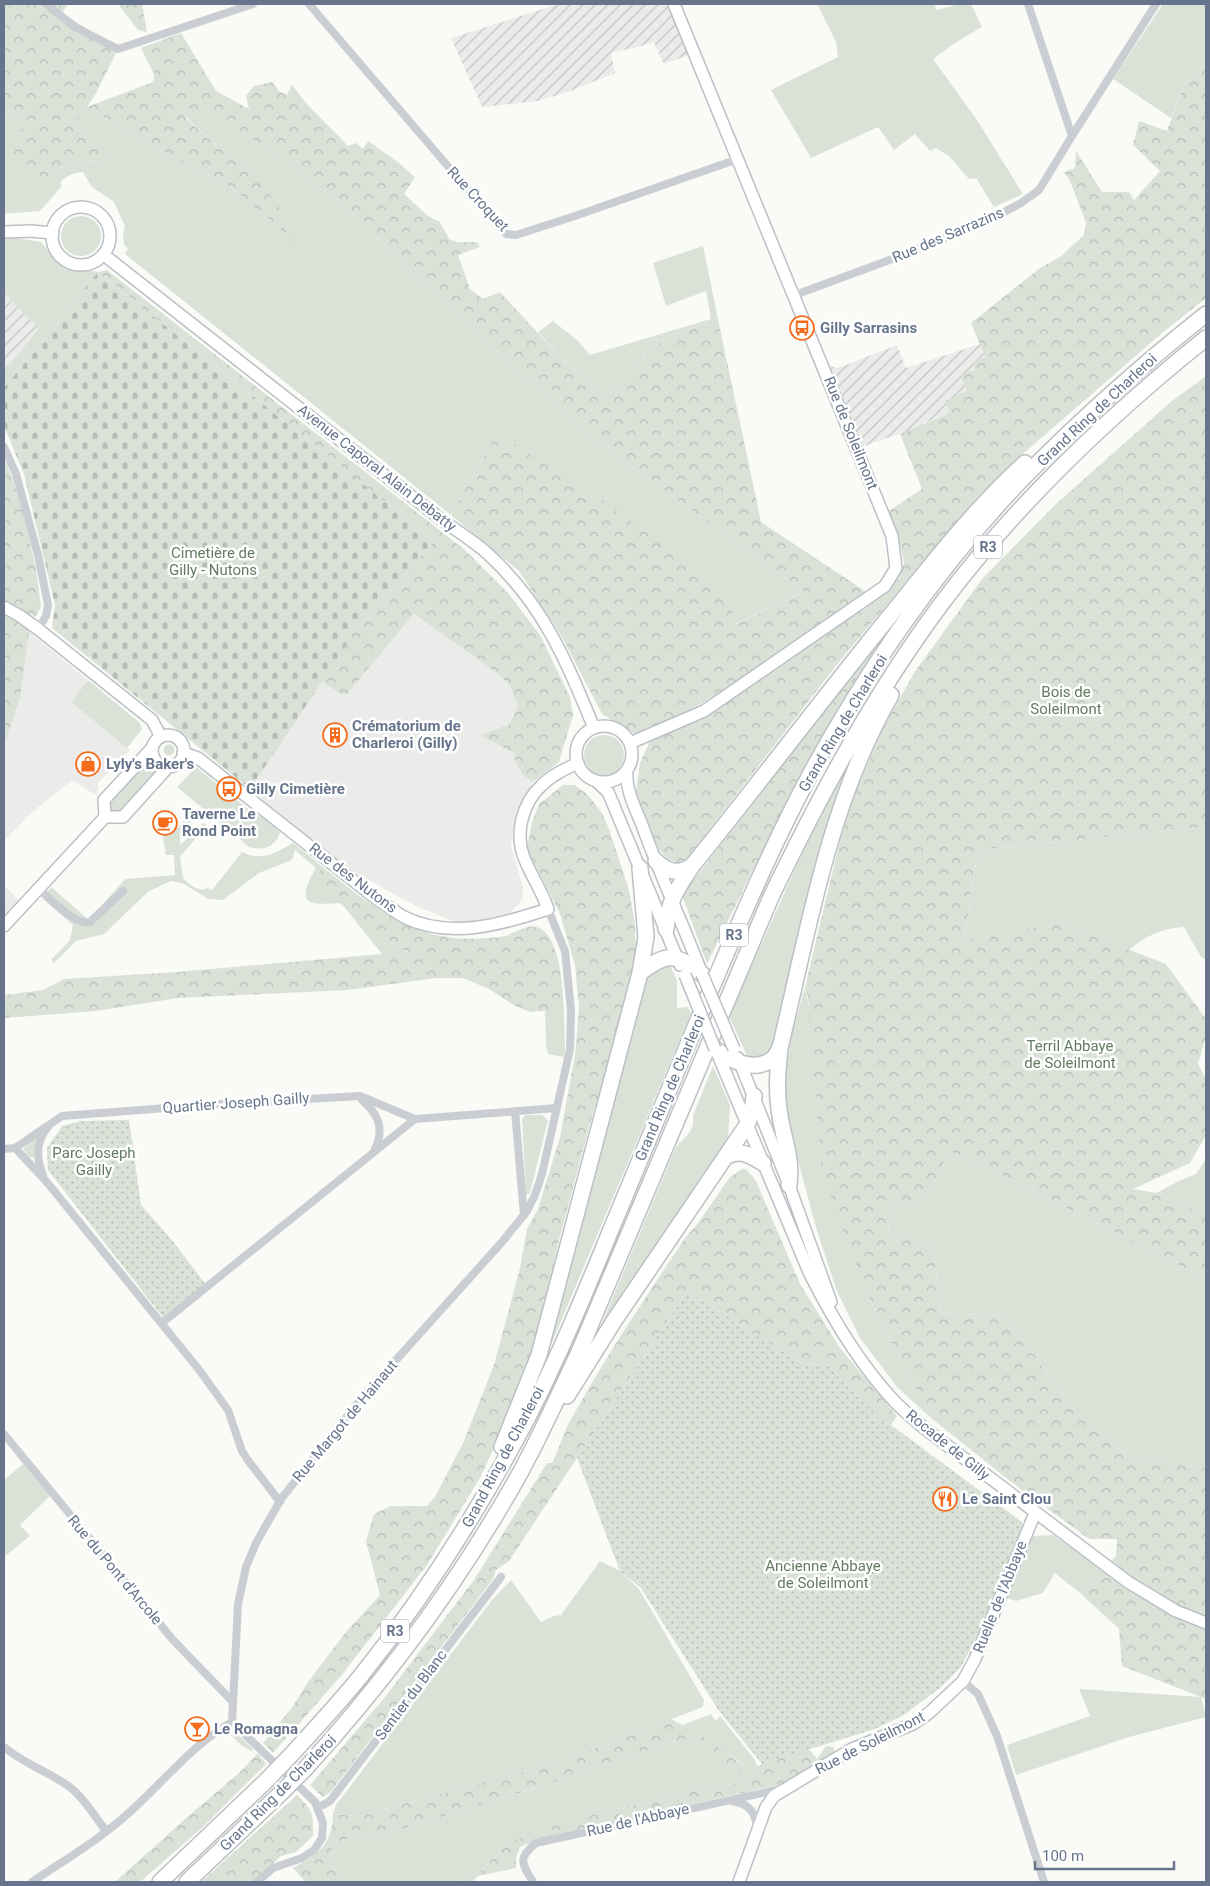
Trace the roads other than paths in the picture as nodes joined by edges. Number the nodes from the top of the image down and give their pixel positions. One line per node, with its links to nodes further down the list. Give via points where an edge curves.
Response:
1 (46, 4): 2 (street, via 75,27 118,49)
2 (253, 4)
3 (309, 4): 8 (street, Rue Croquet, via 506,234 516,235 575,216)
4 (674, 4): 8 (main road, Rue de Soleilmont)
5 (1028, 4): 7 (street)
6 (1156, 4): 7 (street, Rue des Sarrazins)
7 (1072, 136): 12 (street, Rue des Sarrazins, via 1039,190 1022,203 911,252)
8 (738, 158): 12 (main road, Rue de Soleilmont)
9 (4, 232): 10 (main road)
10 (52, 233): 11 (main road, via 56,250 70,262 88,264); 11 (main road, via 55,223 69,210 78,207 97,211 109,227 110,237)
11 (104, 255): 20 (main road, Avenue Caporal Alain Debatty, via 487,553 519,585 538,610 573,676)
12 (795, 295): 22 (main road, Rue de Soleilmont, via 892,536 896,568 885,586 704,711)
13 (1206, 314): 15 (highway, Grand Ring de Charleroi / R3)
14 (1206, 338): 19 (highway, Grand Ring de Charleroi / R3, via 1085,444 1035,494 942,603)
15 (1072, 429): 31 (highway, via 1041,448 1014,472 965,526 868,642); 64 (highway, Grand Ring de Charleroi / R3, via 973,534 928,591 847,710 812,772 724,957 562,1342 530,1412)
16 (4, 447): 18 (street, via 16,474 48,606)
17 (4, 607): 18 (main road)
18 (38, 629): 21 (main road, via 152,720)
19 (902, 660): 42 (highway, via 897,684 864,748 838,815); 62 (highway, Grand Ring de Charleroi / R3, via 864,718 771,897 610,1281)
20 (594, 728): 22 (main road, via 615,728); 25 (main road, via 577,747)
21 (161, 736): 23 (main road); 24 (main road, via 177,738)
22 (630, 743): 27 (main road, via 632,757)
23 (152, 748): 26 (main road, via 155,760); 29 (main road, via 104,800)
24 (183, 753): 26 (main road, via 179,762); 36 (main road, Rue des Nutons, via 198,758 378,900 405,917 437,928 468,928 516,920)
25 (578, 763): 28 (main road, via 582,771); 36 (main road, via 541,786 529,801 523,817 520,836 524,859)
26 (170, 766): 29 (main road, via 122,817)
27 (627, 770): 28 (main road, via 608,782); 30 (main road, via 630,792)
28 (596, 781): 32 (main road, via 608,792)
29 (105, 817): 33 (main road)
30 (656, 861): 31 (highway, via 663,869 673,872 684,872); 35 (main road)
31 (692, 866): 35 (highway)
32 (640, 868): 38 (main road); 40 (highway, via 646,937)
33 (39, 889): 34 (street, via 76,920 86,923); 37 (main road)
34 (123, 891)
35 (672, 898): 38 (highway); 39 (main road)
36 (548, 909): 47 (street, Rue Margot de Hainaut, via 564,951 571,1011 570,1049)
37 (4, 926)
38 (666, 929): 39 (main road)
39 (686, 962): 40 (highway, via 666,958 654,962); 41 (highway); 43 (main road, bridge)
40 (640, 973): 64 (highway, via 540,1355)
41 (702, 974): 44 (main road, bridge)
42 (780, 1048): 44 (highway, via 771,1060 756,1065); 58 (highway, via 778,1109 792,1168)
43 (715, 1049): 44 (highway)
44 (732, 1060): 46 (main road); 51 (main road)
45 (356, 1096): 49 (street, Quartier Joseph Gailly); 50 (street, Quartier Joseph Gailly, via 62,1116); 54 (street, via 375,1113 378,1120 380,1135)
46 (754, 1096): 51 (highway); 58 (main road)
47 (557, 1108): 48 (street, Quartier Joseph Gailly); 59 (street, Rue Margot de Hainaut, via 542,1174)
48 (515, 1111): 49 (street, Quartier Joseph Gailly); 59 (street)
49 (415, 1119): 54 (street)
50 (54, 1121): 52 (street, Quartier Joseph Gailly); 57 (street, via 44,1132 37,1155)
51 (747, 1125): 55 (highway); 56 (main road)
52 (15, 1148): 53 (street, Quartier Joseph Gailly); 57 (street)
53 (4, 1149)
54 (374, 1150): 60 (street)
55 (726, 1156): 56 (highway, via 736,1152); 62 (highway, via 569,1393)
56 (763, 1163): 61 (main road, via 809,1272)
57 (46, 1181): 60 (street)
58 (790, 1185): 61 (main road)
59 (524, 1214): 65 (street, Rue Margot de Hainaut, via 361,1399)
60 (162, 1323): 65 (street, via 228,1410 242,1451)
61 (838, 1323): 66 (main road, Rocade de Gilly, via 873,1376 896,1403)
62 (550, 1413): 81 (highway, Grand Ring de Charleroi / R3, bridge, via 486,1531 450,1587 374,1690 282,1794)
63 (4, 1434): 70 (street, Rue du Pont d'Arcole, via 173,1640)
64 (485, 1496): 80 (highway, Grand Ring de Charleroi / R3, bridge, via 433,1578 358,1680 267,1780)
65 (280, 1502): 70 (street, Rue Margot de Hainaut, via 246,1567 238,1604)
66 (1035, 1512): 68 (main road, Rocade de Gilly, via 1144,1593); 69 (main road, Ruelle de l'Abbaye)
67 (501, 1577): 75 (street, Sentier du Blanc, via 330,1801)
68 (1206, 1623)
69 (963, 1682): 73 (main road, Rue de Soleilmont, via 913,1724 852,1749); 84 (street, via 978,1694 997,1736)
70 (232, 1701): 71 (street, Rue Margot de Hainaut)
71 (232, 1722): 75 (street); 76 (street, via 213,1733)
72 (4, 1748): 76 (street, via 72,1789)
73 (786, 1788): 74 (street, Rue de l'Abbaye); 77 (main road, Rue de Soleilmont, via 766,1807)
74 (728, 1801): 77 (street, via 749,1807); 83 (street, Rue de l'Abbaye, via 536,1843 526,1851 523,1860)
75 (317, 1807): 82 (street, via 323,1823 319,1844 309,1854 273,1868)
76 (106, 1831): 79 (street)
77 (757, 1831): 78 (main road, Rue de Soleilmont)
78 (737, 1881)
79 (32, 1882)
80 (160, 1882)
81 (187, 1882)
82 (257, 1882)
83 (533, 1882)
84 (1044, 1882)

